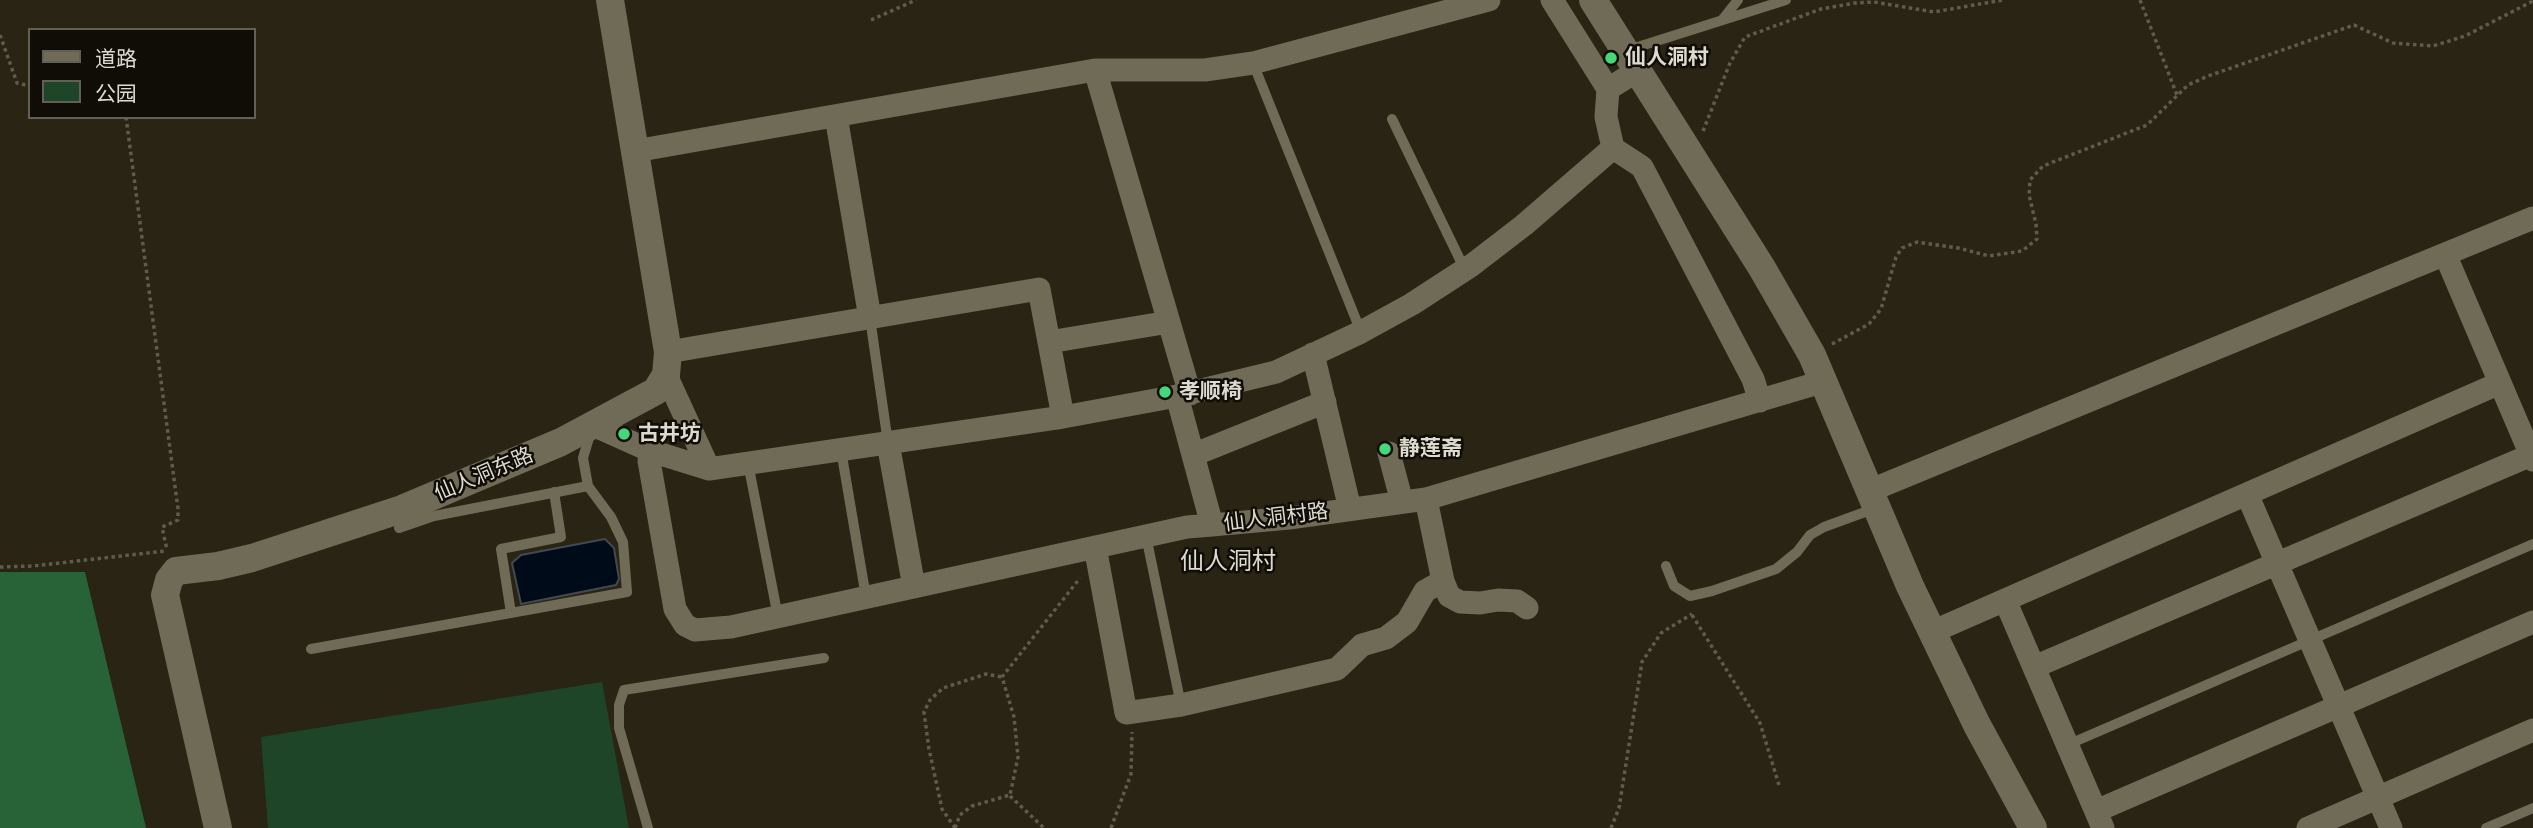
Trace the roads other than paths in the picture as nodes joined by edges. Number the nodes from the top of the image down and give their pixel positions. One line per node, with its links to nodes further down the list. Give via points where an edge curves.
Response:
1 (610, 0): 15 (street)
2 (1489, 0): 9 (street)
3 (1552, 0): 11 (street)
4 (1592, 0): 8 (street)
5 (1738, 0): 7 (lane)
6 (1786, 0): 7 (lane)
7 (1721, 20): 8 (lane)
8 (1630, 61): 11 (street); 25 (street, via 1762,268)
9 (1253, 63): 10 (street, via 1205,70); 21 (lane)
10 (1096, 70): 12 (street); 20 (street, 仙人洞村路)
11 (1608, 89): 14 (street, via 1606,117)
12 (836, 116): 15 (street); 19 (street)
13 (1392, 119): 18 (lane)
14 (1613, 148): 18 (street); 29 (street, via 1642,167 1753,379)
15 (635, 151): 24 (street)
16 (2533, 218): 17 (street)
17 (2445, 254): 26 (street); 44 (street)
18 (1465, 270): 21 (street)
19 (870, 317): 22 (street, via 1039,289); 24 (street); 32 (lane)
20 (1169, 322): 22 (street); 27 (street, 仙人洞村路)
21 (1361, 332): 23 (street)
22 (1049, 342): 30 (street)
23 (1313, 354): 27 (street, via 1276,372); 28 (street)
24 (667, 363): 31 (street, 仙人洞东路, via 656,391); 39 (street)
25 (1825, 382): 29 (street, 仙人洞村路); 44 (street)
26 (2500, 383): 37 (street); 42 (street)
27 (1184, 395): 30 (street); 36 (street, 仙人洞村路)
28 (1325, 401): 36 (street); 46 (street)
29 (1760, 401): 43 (street, 仙人洞村路)
30 (1063, 417): 32 (street)
31 (593, 425): 34 (street); 40 (lane, via 583,458); 74 (street, 仙人洞东路, via 402,509 252,558 171,561 165,594)
32 (888, 443): 33 (street); 55 (street)
33 (841, 450): 38 (street); 56 (lane)
34 (651, 451): 39 (street); 60 (street, via 675,609 685,625 695,630)
35 (1389, 453): 45 (street)
36 (1193, 455): 47 (street, 仙人洞村路)
37 (2532, 458): 52 (street)
38 (748, 463): 39 (street); 60 (lane)
39 (709, 469)
40 (588, 486): 41 (lane); 59 (lane, via 623,542 627,593)
41 (554, 492): 48 (lane, via 434,516); 59 (lane, via 561,537 501,548)
42 (2247, 494): 52 (street); 57 (street)
43 (1426, 499): 45 (street, 仙人洞村路); 54 (street)
44 (1873, 499): 53 (lane, via 1810,535 1776,569 1712,591 1690,596 1674,586); 62 (street)
45 (1402, 502): 46 (street, 仙人洞村路)
46 (1350, 509): 47 (street, 仙人洞村路)
47 (1212, 525): 49 (street)
48 (400, 528)
49 (1146, 536): 51 (street); 67 (lane)
50 (2533, 544): 63 (lane)
51 (1096, 555): 55 (street); 67 (street, via 1126,713)
52 (2277, 564): 63 (street); 66 (street)
53 (1666, 566)
54 (1443, 581): 58 (street, via 1449,596 1460,602 1517,601); 67 (street, via 1425,590 1407,622 1386,638 1362,645 1337,669)
55 (914, 587): 56 (street)
56 (866, 597): 60 (street)
57 (2005, 600): 62 (street); 66 (street)
58 (1527, 608)
59 (511, 613): 64 (lane)
60 (778, 617)
61 (2533, 622): 68 (street)
62 (1932, 632): 76 (street)
63 (2310, 640): 68 (street); 70 (lane)
64 (311, 649)
65 (824, 658): 75 (lane, via 624,690 619,728)
66 (2034, 667): 70 (street)
67 (1181, 705)
68 (2339, 706): 71 (street); 73 (street)
69 (2533, 730): 71 (street)
70 (2067, 745): 73 (street)
71 (2378, 797): 77 (street); 78 (street)
72 (2533, 808): 79 (lane)
73 (2099, 819)
74 (218, 828)
75 (648, 828)
76 (2033, 828)
77 (2308, 828)
78 (2391, 828)
79 (2486, 828)

